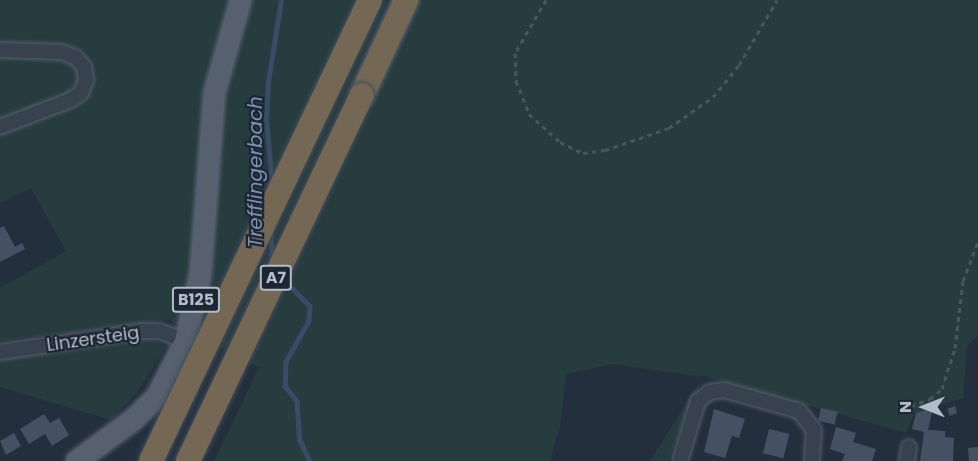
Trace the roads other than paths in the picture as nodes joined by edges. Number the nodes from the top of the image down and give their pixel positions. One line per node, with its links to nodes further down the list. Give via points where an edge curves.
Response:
1 (240, 0): 6 (main road, B125, via 214,92 200,273)
2 (370, 0): 9 (highway, A7, bridge)
3 (406, 0): 10 (highway, A7, bridge)
4 (0, 50): 5 (street, via 68,54 84,67 86,80 81,93 68,101)
5 (0, 128)
6 (185, 341): 7 (street, Linzersteig, via 159,331 142,331); 8 (main road, B125, via 156,397)
7 (0, 352)
8 (76, 461)
9 (151, 461)
10 (188, 461)
11 (680, 461): 12 (street, via 698,401 710,392 724,390 799,411 814,429)
12 (812, 461)

